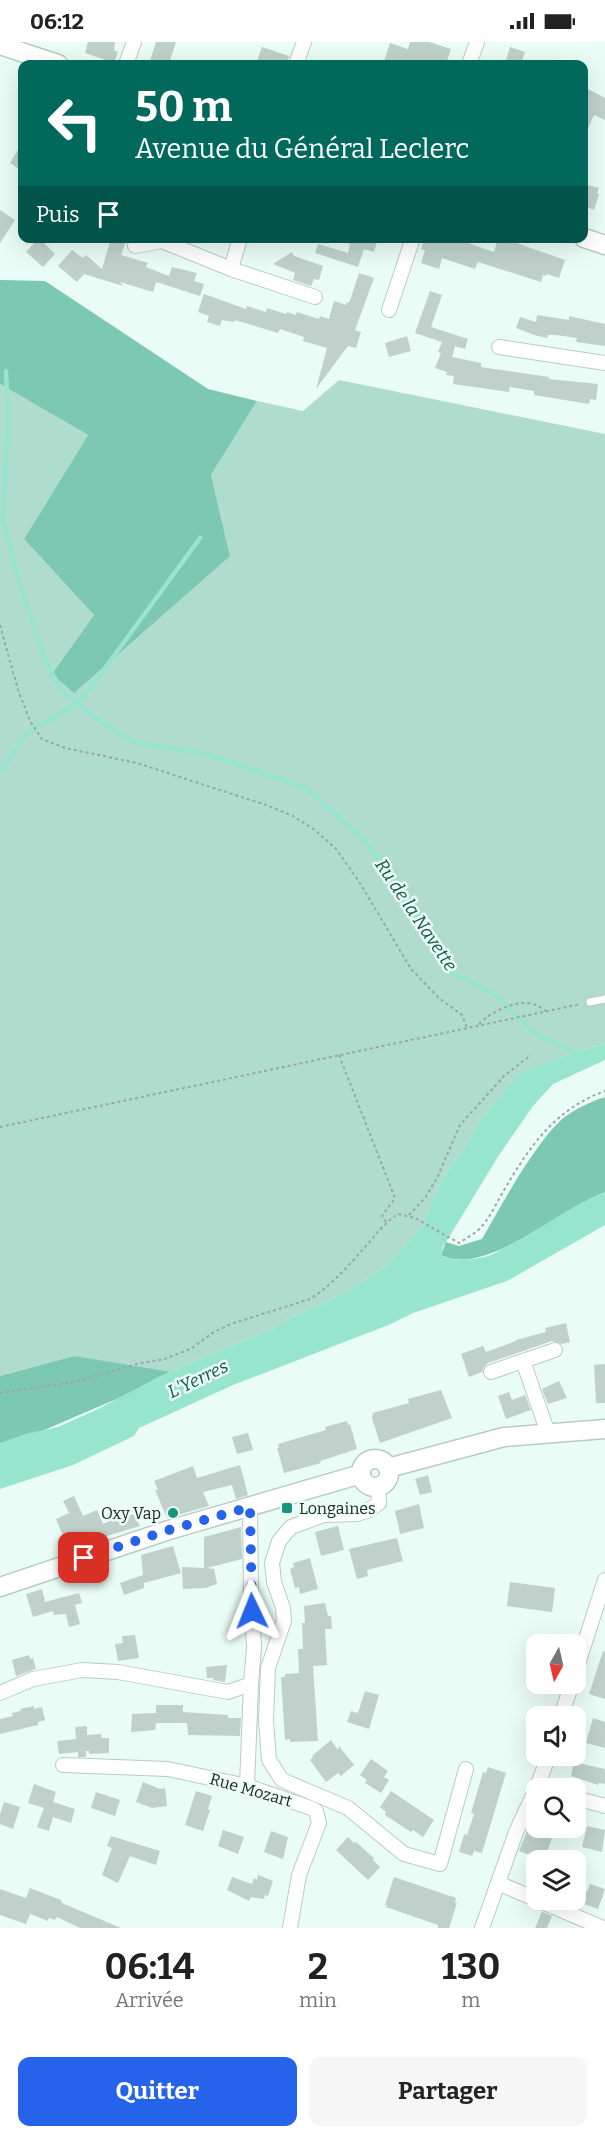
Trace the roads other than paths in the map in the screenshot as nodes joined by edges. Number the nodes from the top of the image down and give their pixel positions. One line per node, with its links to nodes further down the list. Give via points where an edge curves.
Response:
1 (134, 42): 6 (street)
2 (304, 42): 7 (street)
3 (477, 42): 8 (street)
4 (0, 45): 5 (street)
5 (46, 60)
6 (127, 60)
7 (298, 60)
8 (471, 60)
9 (588, 239): 14 (street)
10 (151, 243): 15 (street)
11 (167, 243): 16 (street)
12 (239, 243): 16 (street)
13 (411, 243): 18 (street)
14 (605, 245)
15 (135, 246)
16 (231, 269): 17 (street)
17 (315, 297)
18 (389, 310)
19 (499, 347): 20 (street)
20 (605, 363)
21 (605, 999): 22 (lane)
22 (590, 1002)
23 (555, 1350): 24 (street)
24 (523, 1361): 25 (street); 27 (street)
25 (491, 1371)
26 (605, 1429): 27 (street)
27 (548, 1433): 28 (street, via 504,1437)
28 (388, 1468): 29 (street, via 379,1459 370,1460); 30 (street, via 386,1481)
29 (361, 1474): 30 (street, via 369,1485); 31 (street)
30 (378, 1486): 38 (street, via 379,1503 369,1510 324,1515 291,1527 279,1541 272,1563 284,1621 268,1668 269,1760 282,1780 348,1808 404,1854 440,1864)
31 (250, 1507): 33 (street); 35 (street, via 254,1647)
32 (605, 1580): 34 (street)
33 (0, 1587)
34 (586, 1639)
35 (251, 1684): 36 (street, via 228,1692 118,1672 82,1670 33,1679); 39 (street)
36 (0, 1693)
37 (63, 1765): 39 (street, Rue Mozart, via 168,1769)
38 (466, 1769)
39 (247, 1786): 44 (street, Rue Mozart, via 316,1811 319,1823 299,1875)
40 (586, 1801): 41 (street)
41 (605, 1806)
42 (526, 1813): 43 (street)
43 (498, 1883): 45 (street); 46 (street)
44 (290, 1928)
45 (482, 1928)
46 (603, 1928)

